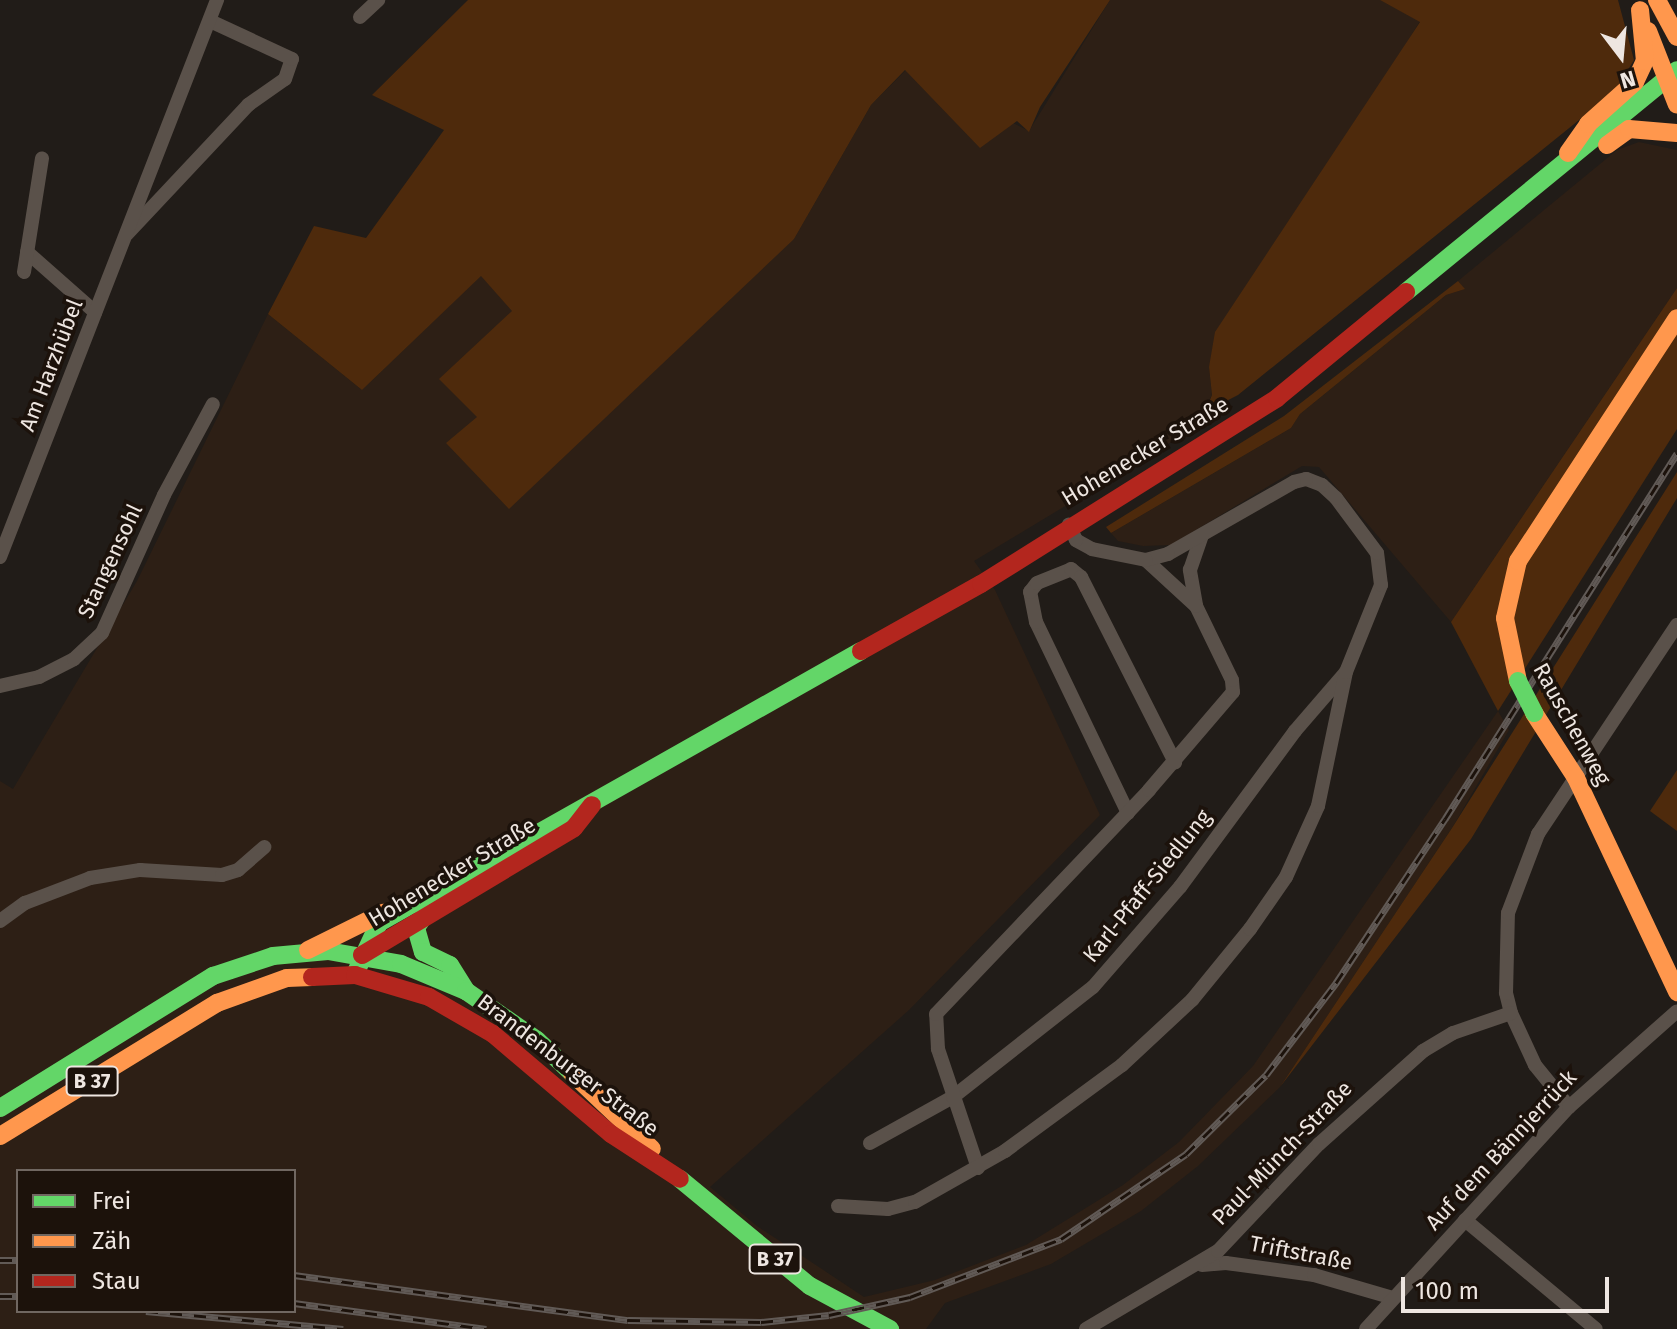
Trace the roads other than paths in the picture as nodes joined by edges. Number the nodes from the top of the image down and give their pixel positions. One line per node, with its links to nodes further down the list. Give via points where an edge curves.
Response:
1 (217, 0): 6 (street, Am Harzhübel)
2 (378, 0): 5 (street)
3 (1638, 5): 8 (main road); 12 (main road, via 1645,61 1635,82 1588,124)
4 (1666, 8): 7 (main road)
5 (360, 17)
6 (210, 21): 13 (street, Am Harzhübel); 13 (street, Am Harzhübel, via 292,59 285,79 248,105)
7 (1677, 37)
8 (1672, 75): 9 (main road); 12 (main road, Hohenecker Straße)
9 (1677, 105)
10 (1677, 133): 12 (main road, via 1629,129 1586,161)
11 (42, 158): 14 (street)
12 (1554, 172): 19 (main road, Hohenecker Straße, via 1277,398)
13 (127, 234): 16 (street, Am Harzhübel)
14 (27, 252): 15 (street); 16 (street)
15 (24, 272)
16 (95, 312): 21 (street, Am Harzhübel)
17 (1677, 318): 28 (main road, Rauschenweg, bridge, via 1518,561 1505,618 1518,681)
18 (213, 404): 26 (street, Stangensohl, via 164,495 102,633 74,659 39,677)
19 (1069, 525): 22 (street, via 1076,540 1092,549); 31 (main road, Hohenecker Straße, via 981,584 592,805 566,812)
20 (1202, 536): 22 (street, Karl-Pfaff-Siedlung); 23 (street, via 1190,570); 25 (street, Karl-Pfaff-Siedlung, via 1294,482 1306,479 1329,491 1377,553 1381,569 1377,601)
21 (0, 557)
22 (1146, 560): 23 (street)
23 (1196, 606): 27 (street, via 1233,692)
24 (1677, 625): 28 (street)
25 (1346, 672): 41 (street, Karl-Pfaff-Siedlung, via 1295,731 1180,887 1093,987); 46 (street, Karl-Pfaff-Siedlung, via 1318,806 1286,877 1250,929 1192,1000 1122,1065)
26 (0, 686)
27 (1175, 762): 29 (street); 29 (street, via 1081,577 1071,569 1037,583 1030,592 1036,622)
28 (1576, 778): 38 (main road, Rauschenweg); 40 (street, via 1538,834 1512,899 1505,963)
29 (1128, 813): 41 (street, via 936,1014 934,1033)
30 (264, 847): 32 (street, via 238,870 222,875 120,870 90,878 25,903)
31 (423, 905): 33 (main road, Hohenecker Straße); 34 (main road, Hohenecker Straße, via 379,923); 37 (main road, via 416,928 423,952 450,965)
32 (0, 921)
33 (307, 951): 34 (main road, Brandenburger Straße / B 37); 43 (main road, Brandenburger Straße / B 37, via 213,976)
34 (362, 954): 35 (main road); 36 (main road, Hohenecker Straße); 37 (main road, Brandenburger Straße / B 37, via 418,969)
35 (320, 975): 36 (main road, Brandenburger Straße / B 37); 44 (main road, Brandenburger Straße / B 37, via 287,978 217,1003)
36 (355, 975): 47 (main road, Brandenburger Straße / B 37, via 429,997 460,1013 526,1059 611,1134)
37 (466, 991): 47 (main road, Brandenburger Straße / B 37, via 537,1040)
38 (1677, 992)
39 (1677, 1011): 42 (street, Auf dem Bännjerrück)
40 (1511, 1013): 42 (street, via 1535,1065); 50 (street, Paul-Münch-Straße, via 1453,1033 1383,1082)
41 (953, 1097): 45 (street, Karl-Pfaff-Siedlung); 46 (street)
42 (1569, 1107): 49 (street, Auf dem Bännjerrück)
43 (0, 1108)
44 (0, 1136)
45 (870, 1143)
46 (978, 1168): 48 (street, Karl-Pfaff-Siedlung, via 915,1202 888,1209)
47 (671, 1172): 52 (main road, Brandenburger Straße / B 37, via 810,1286)
48 (838, 1206)
49 (1465, 1220): 51 (street, Auf dem Bännjerrück); 55 (street)
50 (1200, 1265): 51 (street, Triftstraße, via 1226,1263 1314,1275); 53 (street, Paul-Münch-Straße)
51 (1393, 1298): 54 (street, Auf dem Bännjerrück)
52 (890, 1329)
53 (1086, 1329)
54 (1366, 1329)
55 (1596, 1329)

